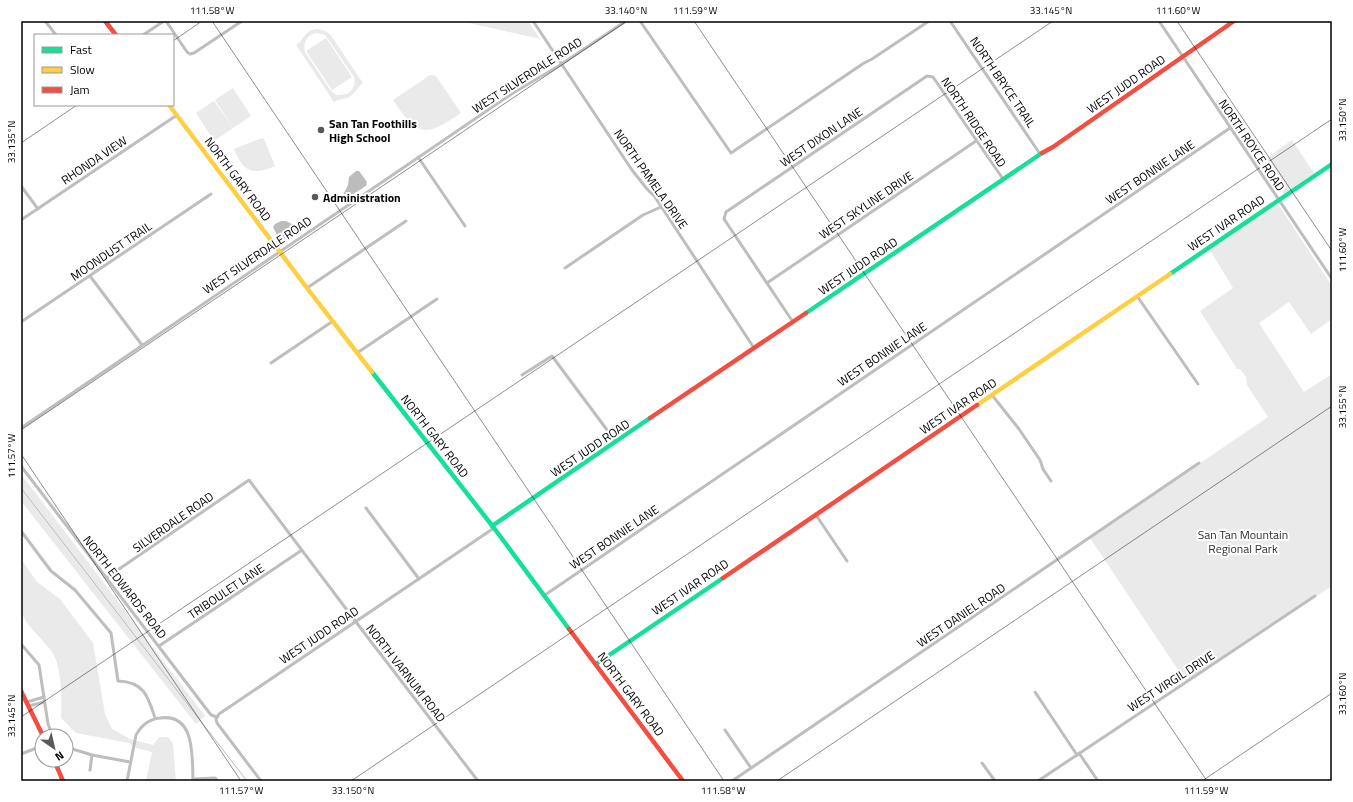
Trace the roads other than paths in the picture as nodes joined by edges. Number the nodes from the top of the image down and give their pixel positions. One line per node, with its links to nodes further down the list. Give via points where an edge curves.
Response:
1 (45, 21): 13 (street)
2 (105, 21): 14 (street)
3 (165, 21): 4 (street, via 190,54); 12 (street)
4 (242, 21)
5 (533, 21): 16 (street, NORTH PAMELA DRIVE)
6 (626, 21): 16 (street, WEST SILVERDALE ROAD)
7 (640, 21): 8 (street, via 730,153)
8 (929, 21)
9 (950, 21): 22 (street, NORTH BRYCE TRAIL)
10 (1159, 21): 15 (street, NORTH ROYCE ROAD)
11 (1234, 21): 15 (street, WEST JUDD ROAD)
12 (149, 33)
13 (55, 34)
14 (115, 34)
15 (1182, 56): 20 (street, NORTH ROYCE ROAD); 22 (street, WEST JUDD ROAD)
16 (561, 64): 23 (street, WEST SILVERDALE ROAD); 29 (street, NORTH PAMELA DRIVE, via 632,170)
17 (930, 76): 21 (street, NORTH RIDGE ROAD); 40 (street, WEST DIXON LANE, via 726,212 724,219)
18 (171, 106): 19 (street, NORTH GARY ROAD)
19 (177, 115): 30 (street, RHONDA VIEW); 34 (street, NORTH GARY ROAD)
20 (1230, 128): 28 (street, NORTH ROYCE ROAD); 68 (street, WEST BONNIE LANE)
21 (976, 141): 25 (street, NORTH RIDGE ROAD); 40 (street, WEST SKYLINE DRIVE)
22 (1040, 154): 25 (street, WEST JUDD ROAD)
23 (418, 157): 33 (street); 34 (street, WEST SILVERDALE ROAD)
24 (1332, 164): 28 (street, WEST IVAR ROAD)
25 (1003, 179): 46 (street, WEST JUDD ROAD)
26 (21, 186): 30 (street)
27 (211, 194): 38 (street, MOONDUST TRAIL)
28 (1278, 200): 37 (street, NORTH ROYCE ROAD); 42 (street, WEST IVAR ROAD)
29 (661, 207): 35 (street, via 642,215); 48 (street, NORTH PAMELA DRIVE)
30 (38, 209): 31 (street, RHONDA VIEW)
31 (21, 220)
32 (406, 222): 41 (street)
33 (464, 226)
34 (280, 251): 41 (street, NORTH GARY ROAD); 47 (street, WEST SILVERDALE ROAD)
35 (565, 268)
36 (1332, 269): 37 (street)
37 (1327, 272): 39 (street, NORTH ROYCE ROAD)
38 (90, 276): 45 (street, MOONDUST TRAIL); 47 (street)
39 (1332, 279)
40 (767, 283): 46 (street)
41 (307, 288): 44 (street, NORTH GARY ROAD)
42 (1137, 296): 52 (street); 53 (street, WEST IVAR ROAD)
43 (437, 299): 49 (street)
44 (333, 321): 49 (street, NORTH GARY ROAD); 50 (street)
45 (21, 322)
46 (792, 322): 48 (street, WEST JUDD ROAD)
47 (142, 345): 54 (street, WEST SILVERDALE ROAD)
48 (754, 348): 55 (street, WEST JUDD ROAD)
49 (357, 353): 62 (street, NORTH GARY ROAD)
50 (271, 363)
51 (522, 376): 55 (street, via 552,356)
52 (1198, 384)
53 (992, 395): 59 (street, via 1019,429); 61 (street, WEST IVAR ROAD)
54 (21, 428)
55 (616, 442): 62 (street, WEST JUDD ROAD)
56 (1199, 462): 92 (street, WEST DANIEL ROAD)
57 (21, 466): 66 (street, NORTH EDWARDS ROAD)
58 (249, 480): 64 (street, NORTH VARNUM ROAD); 66 (street, SILVERDALE ROAD)
59 (1051, 481)
60 (366, 508): 67 (street)
61 (816, 515): 65 (street); 73 (street, WEST IVAR ROAD)
62 (493, 527): 67 (street, WEST JUDD ROAD); 68 (street, NORTH GARY ROAD)
63 (21, 531): 79 (street, via 51,571 75,590 111,633 118,681 131,682 142,689)
64 (302, 550): 70 (street, NORTH VARNUM ROAD); 72 (street, TRIBOULET LANE)
65 (847, 561)
66 (106, 578): 72 (street, NORTH EDWARDS ROAD)
67 (419, 579): 70 (street, WEST JUDD ROAD)
68 (545, 595): 73 (street, NORTH GARY ROAD)
69 (1314, 596): 87 (street, WEST VIRGIL DRIVE)
70 (356, 622): 80 (street, WEST JUDD ROAD); 99 (street, NORTH VARNUM ROAD)
71 (21, 644): 76 (street, via 39,665)
72 (159, 646): 80 (street, NORTH EDWARDS ROAD, via 210,715)
73 (596, 664): 100 (street, NORTH GARY ROAD)
74 (21, 691): 78 (street)
75 (1035, 692): 87 (street)
76 (44, 697): 77 (street); 78 (street)
77 (44, 702): 78 (street); 82 (street)
78 (28, 704): 81 (street)
79 (155, 718): 89 (street, via 142,726 136,735); 94 (street, via 175,719 186,728 190,739)
80 (216, 718): 98 (street, NORTH EDWARDS ROAD, via 217,723)
81 (38, 728)
82 (50, 728)
83 (725, 730): 92 (street)
84 (34, 749): 86 (street)
85 (74, 749): 88 (street)
86 (21, 754)
87 (1078, 754): 103 (street, WEST VIRGIL DRIVE); 104 (street)
88 (92, 755): 89 (street); 93 (street)
89 (130, 762): 96 (street)
90 (982, 763): 102 (street)
91 (57, 768): 95 (street)
92 (751, 768): 101 (street, WEST DANIEL ROAD)
93 (90, 770)
94 (193, 780): 97 (street, via 215,778)
95 (63, 781)
96 (127, 781)
97 (218, 781)
98 (261, 781)
99 (478, 781)
100 (683, 781)
101 (732, 781)
102 (995, 781)
103 (1038, 781)
104 (1098, 781)

